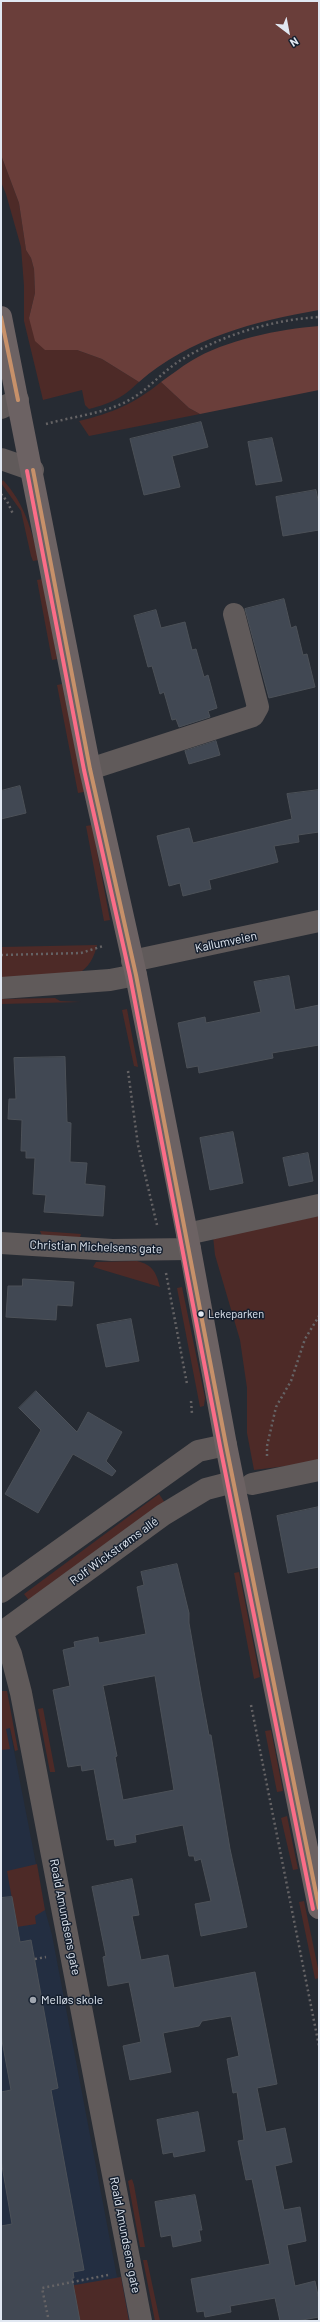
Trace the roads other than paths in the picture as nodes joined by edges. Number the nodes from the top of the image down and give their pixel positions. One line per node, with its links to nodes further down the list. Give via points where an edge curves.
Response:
1 (1, 317): 2 (main road)
2 (10, 404): 4 (main road, via 24,430)
3 (1, 459): 4 (street)
4 (33, 470): 6 (main road)
5 (234, 614): 6 (street, via 258,707 253,716)
6 (90, 769): 8 (main road)
7 (319, 921): 8 (street, Kallumveien)
8 (134, 968): 9 (street, Kallumveien, via 110,980); 11 (main road)
9 (1, 988)
10 (319, 1205): 11 (street, Christian Michelsens gate)
11 (189, 1241): 12 (street, Christian Michelsens gate, via 162,1250 112,1250); 13 (main road)
12 (1, 1243)
13 (226, 1445): 15 (main road); 16 (street, via 198,1451)
14 (319, 1470): 15 (street, Rolf Wickstrøms allé)
15 (252, 1482): 17 (street, Rolf Wickstrøms allé, via 206,1489 163,1515); 18 (main road)
16 (1, 1592)
17 (1, 1633): 20 (street, Roald Amundsens gate, via 11,1654 22,1699)
18 (313, 1846): 19 (main road)
19 (319, 1908)
20 (141, 2321)

